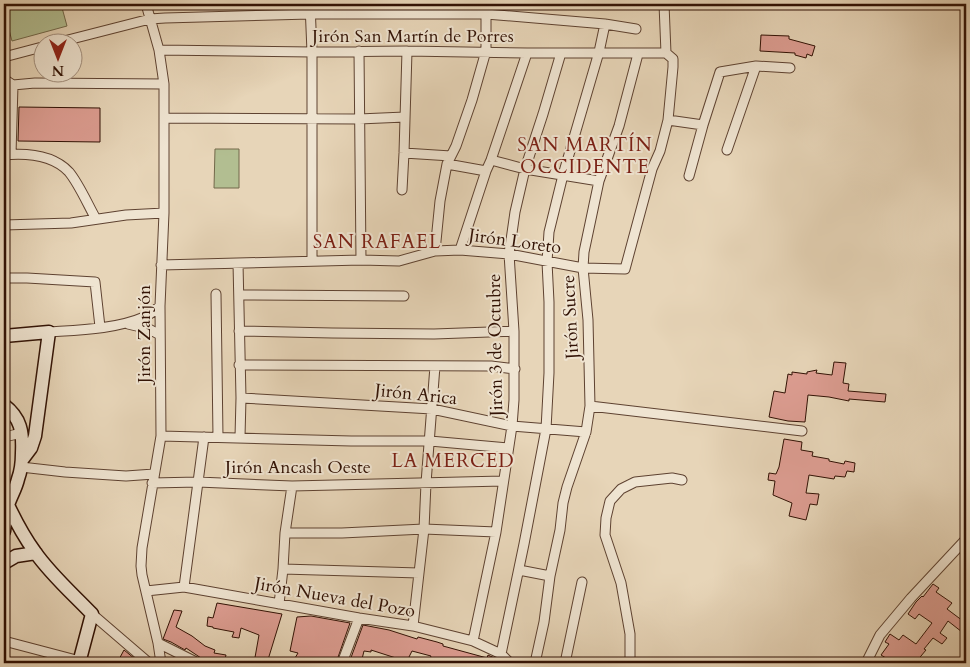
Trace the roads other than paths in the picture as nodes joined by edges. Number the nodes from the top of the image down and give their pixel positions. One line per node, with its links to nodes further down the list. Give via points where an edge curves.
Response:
1 (146, 4): 7 (street, Jirón Zanjón)
2 (310, 4): 5 (street)
3 (486, 4): 6 (street)
4 (664, 4): 20 (street)
5 (310, 14): 6 (street); 7 (street); 16 (street)
6 (486, 14): 8 (street); 15 (street)
7 (150, 19): 10 (street); 12 (street, Jirón Zanjón)
8 (605, 24): 9 (street); 17 (street)
9 (636, 29)
10 (82, 36)
11 (32, 50): 22 (street)
12 (159, 50): 16 (street, Jirón San Martín de Porres); 26 (street, Jirón Zanjón)
13 (359, 51): 14 (street, Jirón San Martín de Porres); 16 (street, Jirón San Martín de Porres); 31 (street)
14 (407, 51): 15 (street, Jirón San Martín de Porres); 28 (street)
15 (486, 51): 18 (street, Jirón San Martín de Porres); 37 (street)
16 (312, 52): 30 (street)
17 (599, 52): 19 (street, Jirón San Martín de Porres); 21 (street, Jirón San Martín de Porres); 41 (street)
18 (528, 53): 19 (street, Jirón San Martín de Porres); 38 (street)
19 (561, 53): 39 (street, Jirón 3 de Octubre)
20 (666, 53): 21 (street, Jirón San Martín de Porres); 32 (street, via 673,59 674,67)
21 (638, 54): 43 (street, Jirón Sucre)
22 (4, 57)
23 (756, 66): 24 (street); 33 (street, via 720,72); 34 (street)
24 (790, 68)
25 (4, 79): 27 (street)
26 (164, 84): 27 (street); 29 (street, Jirón Zanjón)
27 (13, 86): 36 (street)
28 (406, 117): 31 (street); 35 (street)
29 (164, 118): 30 (street); 45 (street, Jirón Zanjón)
30 (312, 119): 31 (street); 52 (street)
31 (359, 119): 51 (street)
32 (668, 120): 33 (street); 56 (street, Jirón Loreto, via 625,269)
33 (703, 125): 42 (street)
34 (727, 150)
35 (404, 153): 37 (street); 44 (street)
36 (7, 154): 46 (street, via 30,155 57,162 69,172)
37 (449, 160): 40 (street); 48 (street, via 440,201)
38 (491, 160): 39 (street); 40 (street)
39 (524, 169): 41 (street); 50 (street, Jirón 3 de Octubre)
40 (486, 171): 49 (street)
41 (563, 175): 43 (street); 53 (street, via 549,232)
42 (689, 176)
43 (600, 181): 56 (street, Jirón Sucre)
44 (402, 190)
45 (164, 213): 46 (street); 55 (street, Jirón Zanjón)
46 (96, 219): 47 (street)
47 (4, 225)
48 (435, 250): 49 (street, Jirón Loreto); 51 (street, Jirón Loreto, via 398,261)
49 (460, 250): 50 (street, Jirón Loreto)
50 (509, 254): 53 (street, Jirón Loreto); 65 (street, Jirón 3 de Octubre)
51 (361, 260): 52 (street, Jirón Loreto)
52 (312, 261): 54 (street, Jirón Loreto)
53 (547, 262): 56 (street, Jirón Loreto); 77 (street, via 549,373)
54 (238, 263): 55 (street, Jirón Loreto); 59 (street)
55 (161, 265): 61 (street, Jirón Zanjón)
56 (583, 268): 74 (street, Jirón Sucre)
57 (4, 278): 63 (street, via 95,282)
58 (216, 294): 83 (street)
59 (239, 295): 60 (street); 64 (street)
60 (404, 296)
61 (160, 306): 62 (street, via 146,317); 67 (street, Jirón Zanjón)
62 (125, 324): 63 (street); 67 (street, via 150,329)
63 (100, 327): 66 (street)
64 (239, 331): 65 (street, via 434,334); 69 (street)
65 (514, 331): 71 (street, Jirón 3 de Octubre)
66 (49, 332): 68 (main road); 88 (main road, via 35,436)
67 (160, 335): 81 (street, Jirón Zanjón)
68 (4, 336)
69 (239, 365): 70 (street); 72 (street)
70 (434, 366): 71 (street); 75 (street)
71 (515, 368): 76 (street, Jirón 3 de Octubre)
72 (241, 398): 75 (street, Jirón Arica); 85 (street)
73 (4, 405): 80 (main road, via 15,416)
74 (590, 406): 78 (street); 79 (street, Jirón Sucre)
75 (432, 409): 76 (street, Jirón Arica); 86 (street)
76 (512, 426): 77 (street, Jirón Arica); 87 (street, Jirón 3 de Octubre)
77 (546, 429): 79 (street, Jirón Arica); 105 (street)
78 (802, 431)
79 (586, 432): 107 (street, Jirón Sucre, via 567,486)
80 (22, 433): 84 (street); 88 (main road)
81 (161, 436): 82 (street); 89 (street, Jirón Zanjón)
82 (204, 437): 83 (street); 92 (street)
83 (218, 437): 85 (street)
84 (4, 438)
85 (240, 438): 86 (street)
86 (430, 441): 87 (street); 94 (street)
87 (508, 448): 91 (street, Jirón 3 de Octubre)
88 (21, 463): 89 (street, via 65,472 126,476); 96 (main road)
89 (154, 474): 93 (street, Jirón Zanjón)
90 (682, 480): 127 (street, via 635,482 621,489 610,501 605,535 622,584 630,634)
91 (503, 481): 94 (street, Jirón Ancash Oeste); 99 (street, Jirón 3 de Octubre)
92 (198, 482): 93 (street, Jirón Ancash Oeste); 95 (street, Jirón Ancash Oeste); 109 (street)
93 (152, 483): 110 (street, Jirón Zanjón, via 141,556)
94 (426, 483): 95 (street, Jirón Ancash Oeste); 97 (street)
95 (292, 486): 100 (street)
96 (8, 505): 98 (main road); 102 (main road)
97 (424, 529): 99 (street); 100 (street); 106 (street)
98 (4, 531)
99 (496, 532): 115 (street, Jirón 3 de Octubre)
100 (285, 533): 104 (street)
101 (966, 539): 128 (street, via 880,635)
102 (36, 553): 103 (main road, via 16,556); 112 (main road)
103 (4, 563)
104 (283, 569): 106 (street); 111 (street)
105 (519, 570): 107 (street); 118 (street)
106 (419, 573): 114 (street)
107 (550, 576): 125 (street, Jirón Sucre)
108 (582, 582): 126 (street)
109 (184, 587): 110 (street, Jirón Nueva del Pozo); 111 (street, Jirón Nueva del Pozo)
110 (146, 592): 117 (street, Jirón Zanjón)
111 (279, 604): 113 (street, Jirón Nueva del Pozo)
112 (92, 614): 119 (main road); 120 (street)
113 (359, 618): 114 (street, Jirón Nueva del Pozo); 123 (street)
114 (413, 626): 115 (street, Jirón Nueva del Pozo)
115 (473, 640): 118 (street, Jirón Nueva del Pozo)
116 (4, 641): 119 (street)
117 (158, 643): 121 (street, Jirón Zanjón); 122 (street)
118 (501, 654): 124 (street, Jirón Nueva del Pozo)
119 (80, 662)
120 (149, 663)
121 (161, 663)
122 (198, 663)
123 (342, 663)
124 (510, 663)
125 (536, 663)
126 (565, 663)
127 (630, 663)
128 (866, 663)

